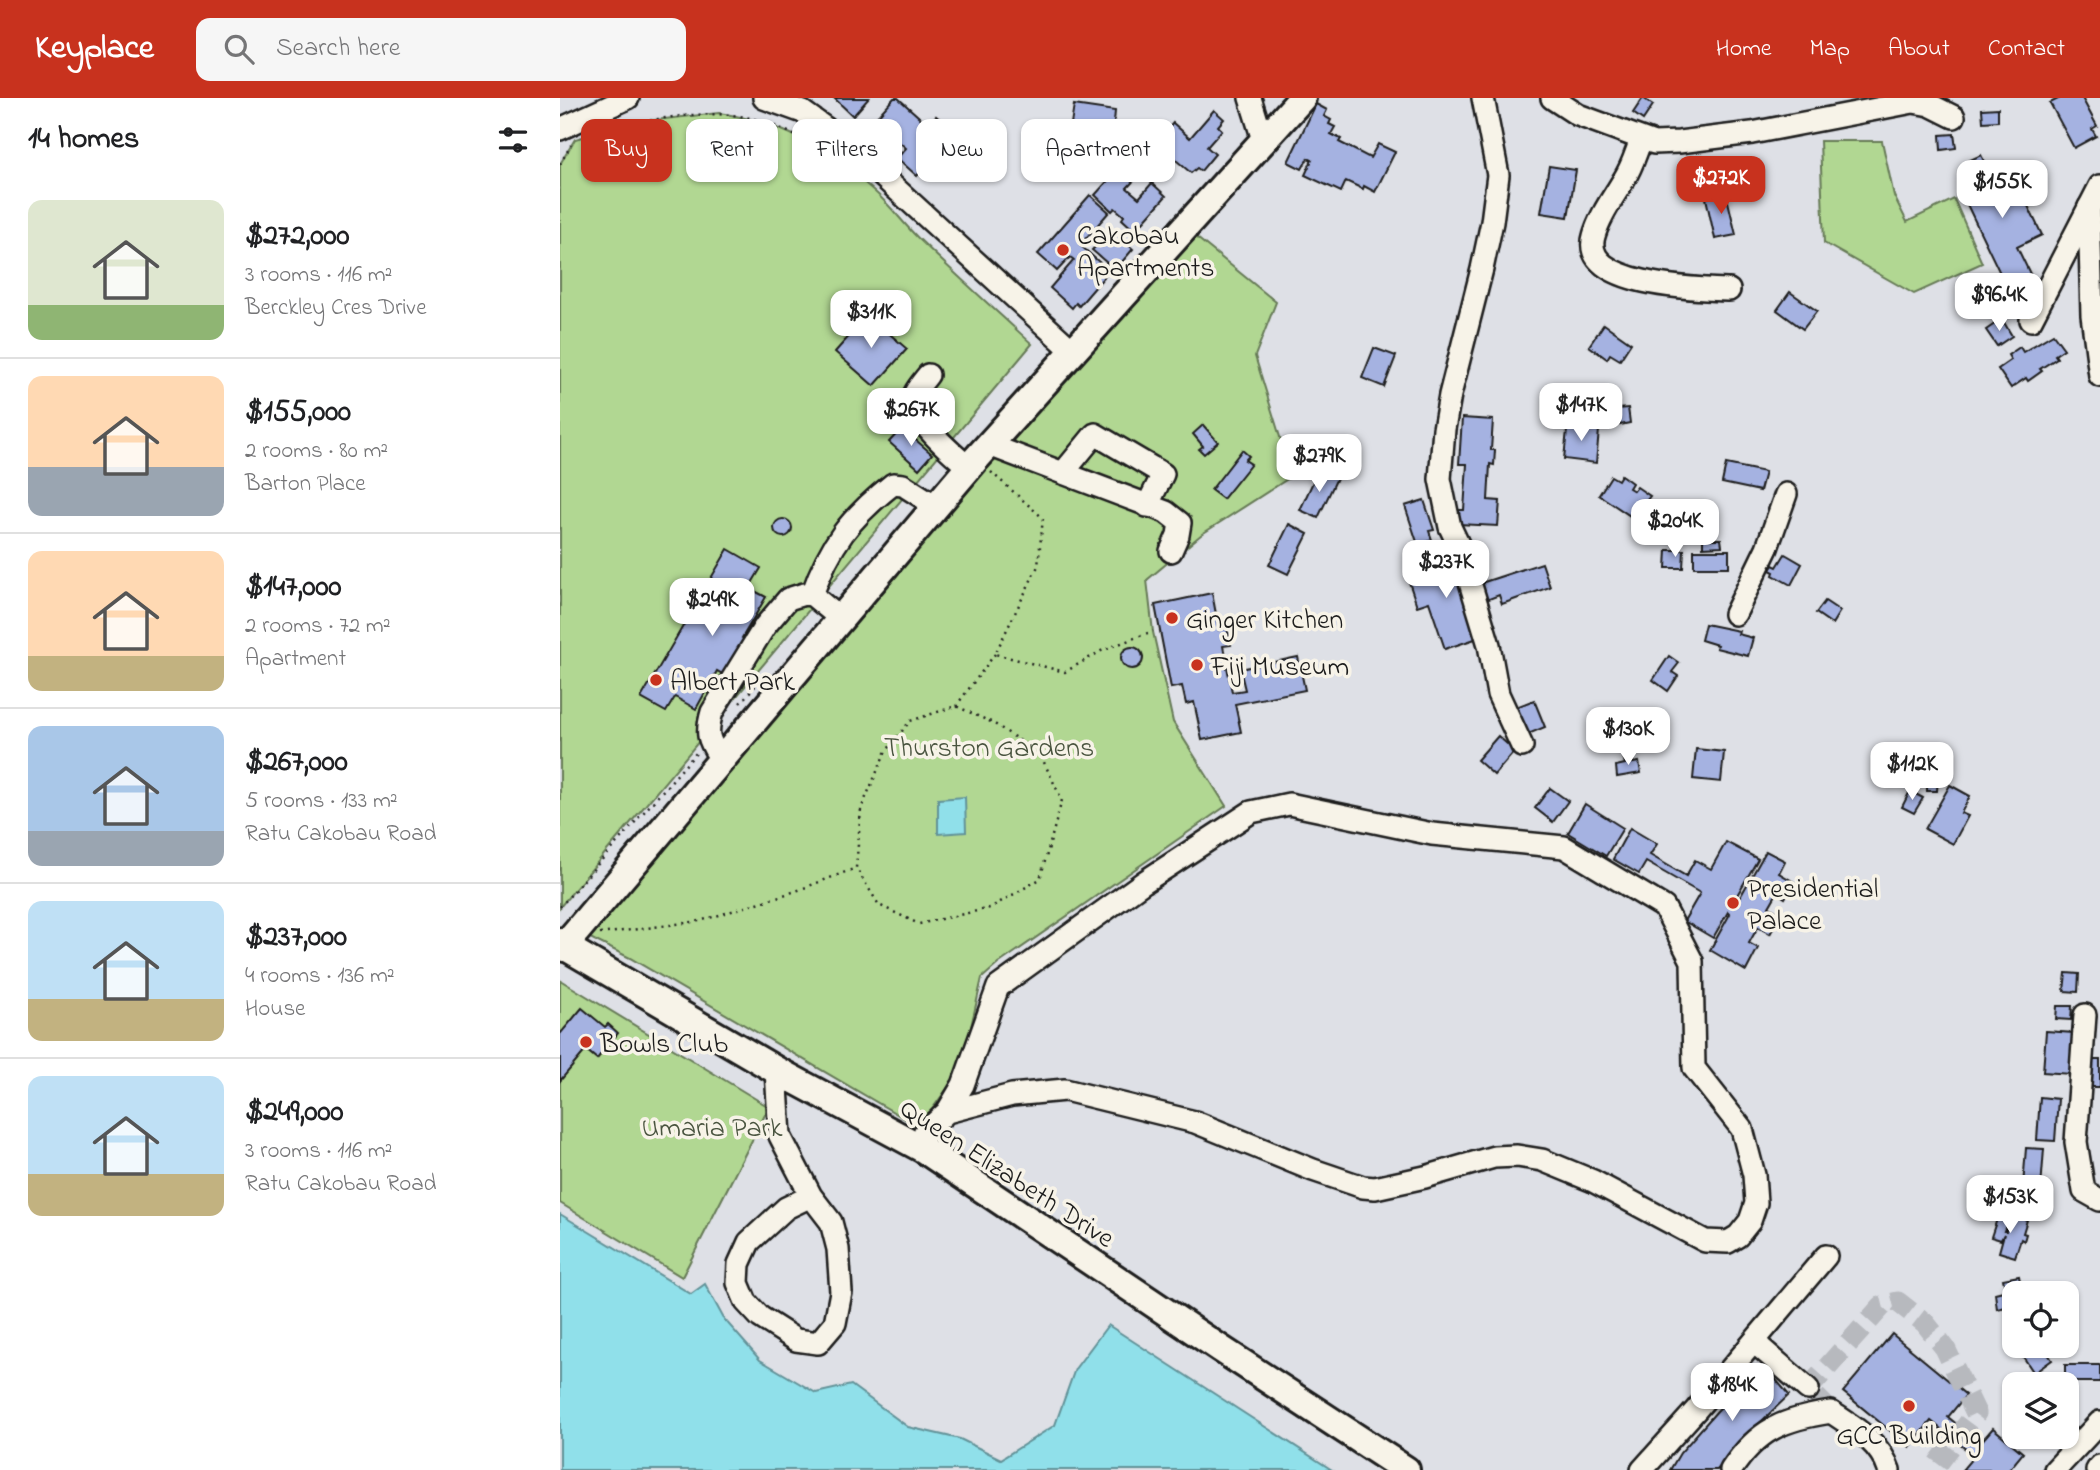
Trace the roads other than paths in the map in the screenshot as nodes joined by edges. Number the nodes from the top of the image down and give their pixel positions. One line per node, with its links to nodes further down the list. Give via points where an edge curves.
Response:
1 (628, 98): 9 (street)
2 (764, 98): 16 (street, via 803,112 845,142)
3 (1250, 98): 11 (street)
4 (1302, 98): 11 (main road)
5 (1483, 98): 28 (street, via 1498,174 1485,257 1450,395 1440,479 1450,527 1489,645 1497,694)
6 (1552, 98): 10 (street, via 1578,115)
7 (1929, 101): 8 (street); 10 (street, via 1752,133 1654,143)
8 (1954, 117)
9 (567, 134)
10 (1641, 139): 14 (street, via 1593,237 1593,252 1615,272 1647,282)
11 (1264, 140): 16 (main road)
12 (2100, 186): 13 (street)
13 (2089, 207): 15 (street); 18 (street, via 2092,315)
14 (1728, 290)
15 (2031, 320)
16 (1074, 352): 19 (main road)
17 (928, 374): 19 (street, via 915,394 914,407 920,419)
18 (2100, 376)
19 (978, 458): 20 (street); 22 (main road)
20 (1063, 473): 23 (street); 23 (street, via 1095,434 1163,474)
21 (1786, 494): 26 (street, via 1767,548)
22 (936, 506): 25 (street, via 903,485 893,484 854,518 823,564); 27 (main road)
23 (1147, 506): 24 (street, via 1180,523)
24 (1171, 551)
25 (812, 595): 27 (street); 29 (street, via 788,599 765,626 712,712 708,728)
26 (1735, 614)
27 (841, 619): 29 (main road)
28 (1522, 746)
29 (715, 749): 30 (main road)
30 (561, 946): 32 (main road, Queen Elizabeth Drive)
31 (2085, 1015): 38 (street, via 2076,1142 2084,1191)
32 (776, 1070): 36 (main road, Queen Elizabeth Drive); 37 (street, via 780,1136)
33 (962, 1085): 34 (street); 34 (street, via 998,987 1251,812 1289,804 1432,834 1564,847 1664,907 1692,961 1694,1068 1742,1129 1756,1203 1738,1236 1728,1242 1705,1241 1542,1160 1494,1157 1375,1188 1313,1170 1195,1122 1065,1090); 35 (street)
34 (978, 1103): 35 (street)
35 (947, 1112): 36 (street, via 924,1133)
36 (923, 1149): 43 (main road, Queen Elizabeth Drive)
37 (811, 1196): 37 (street, via 831,1222 841,1293 835,1324 818,1343 796,1340 760,1317 738,1283 739,1264 749,1242 786,1208)
38 (2100, 1200)
39 (1826, 1256): 40 (street)
40 (1754, 1342): 41 (street); 44 (street)
41 (1808, 1389)
42 (2097, 1431): 48 (street)
43 (1406, 1470)
44 (1642, 1470)
45 (1731, 1470): 46 (street, via 1766,1430 1802,1416 1831,1412 1863,1433 1884,1455)
46 (1889, 1470): 47 (street)
47 (1905, 1470)
48 (2055, 1470)

